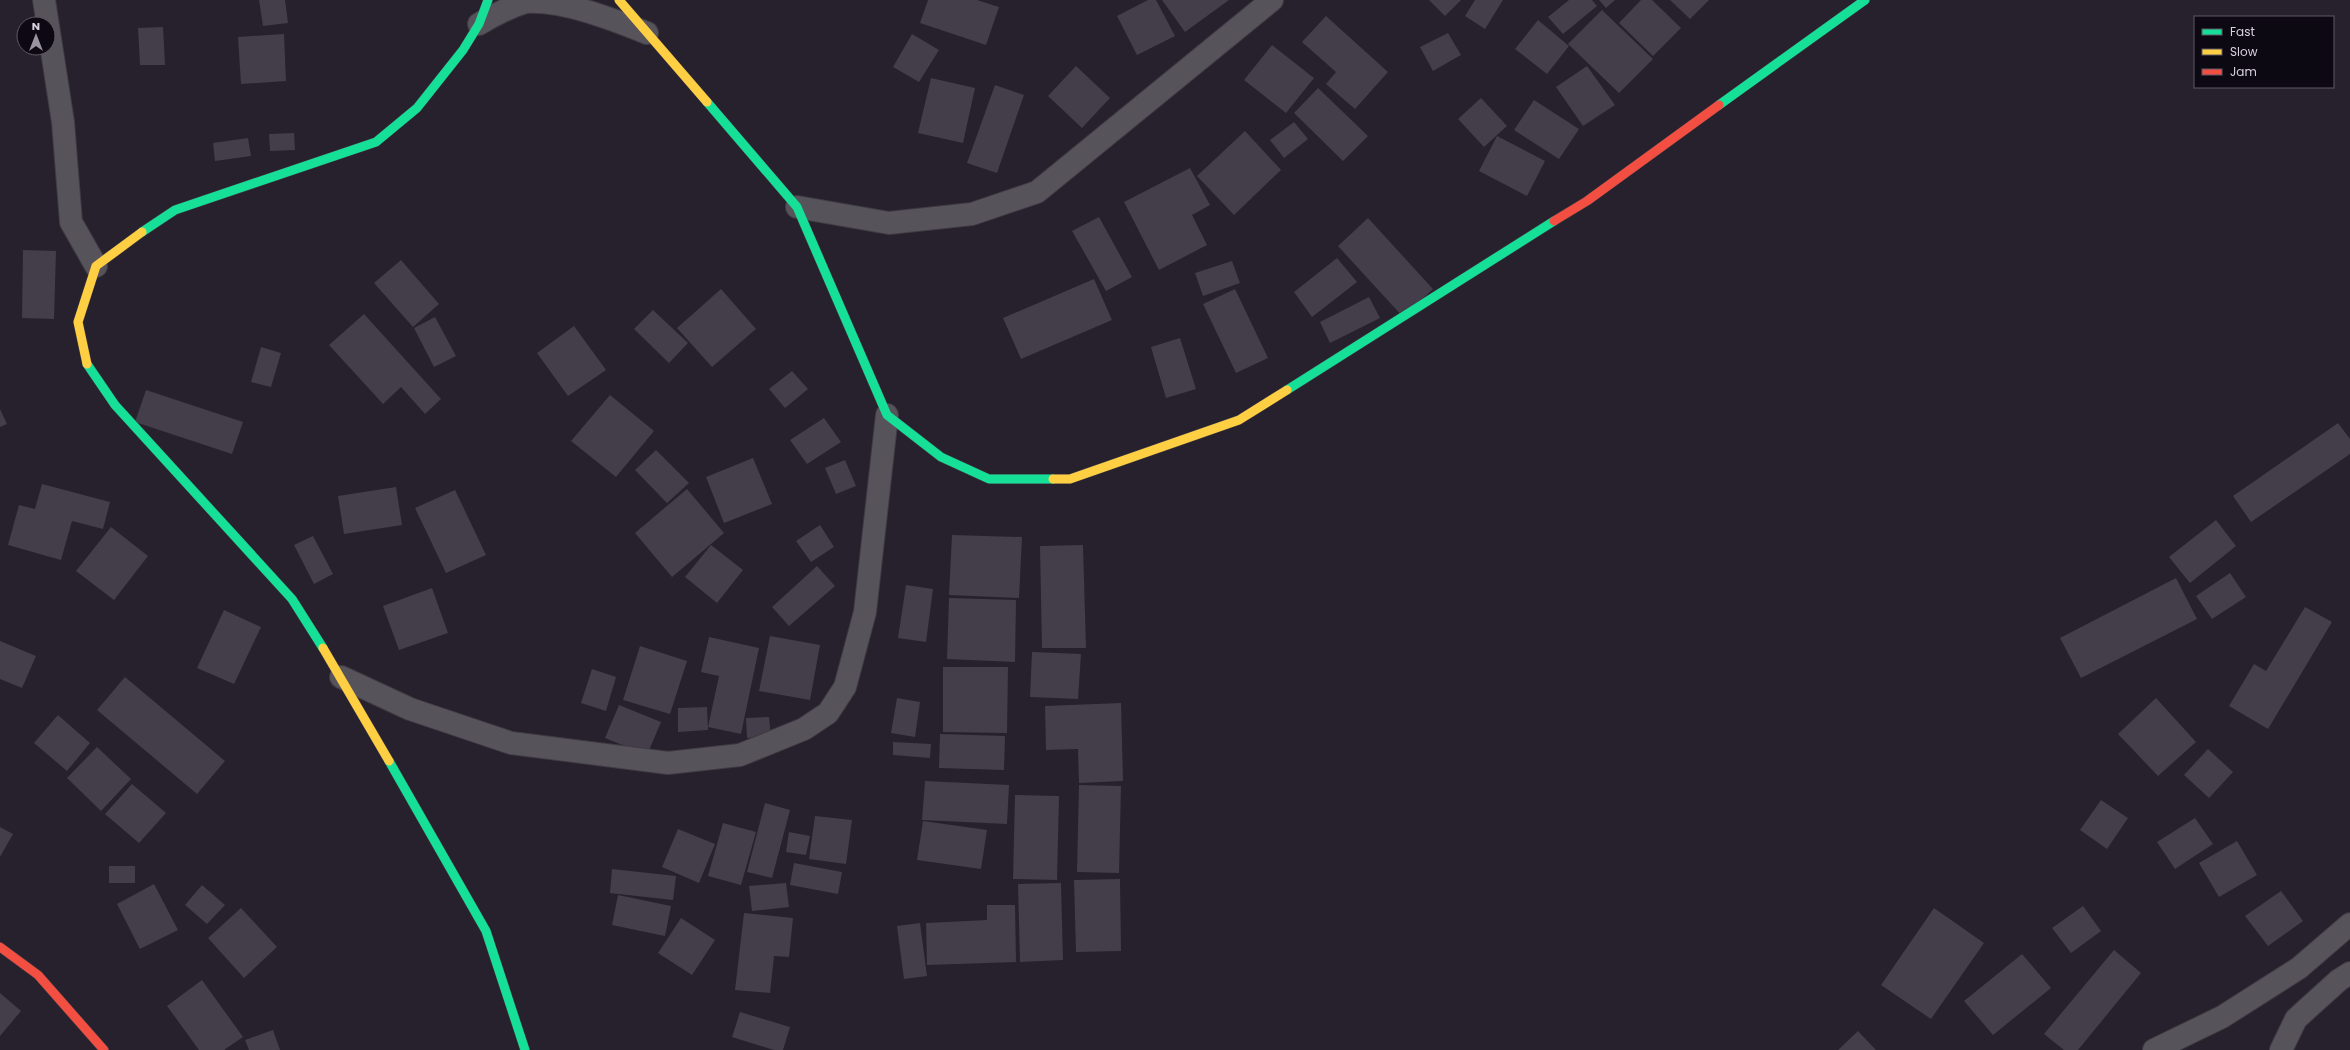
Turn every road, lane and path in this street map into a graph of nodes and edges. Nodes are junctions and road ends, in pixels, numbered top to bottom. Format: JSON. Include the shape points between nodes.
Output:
{"nodes":[{"id":1,"x":44,"y":0,"type":"edge"},
{"id":2,"x":488,"y":0,"type":"edge"},
{"id":3,"x":619,"y":0,"type":"edge"},
{"id":4,"x":1272,"y":0,"type":"edge"},
{"id":5,"x":1865,"y":0,"type":"edge"},
{"id":6,"x":479,"y":24,"type":"junction"},
{"id":7,"x":647,"y":33,"type":"junction"},
{"id":8,"x":797,"y":206,"type":"junction"},
{"id":9,"x":96,"y":266,"type":"junction"},
{"id":10,"x":887,"y":415,"type":"junction"},
{"id":11,"x":341,"y":677,"type":"junction"},
{"id":12,"x":2350,"y":924,"type":"edge"},
{"id":13,"x":0,"y":947,"type":"edge"},
{"id":14,"x":2350,"y":973,"type":"edge"},
{"id":15,"x":104,"y":1050,"type":"edge"},
{"id":16,"x":525,"y":1050,"type":"edge"},
{"id":17,"x":2154,"y":1050,"type":"edge"},
{"id":18,"x":2281,"y":1050,"type":"edge"}],
"edges":[{"from":1,"to":9,"type":"street","via":[[63,122],[71,222]]},
{"from":2,"to":6,"type":"main road"},
{"from":3,"to":7,"type":"main road"},
{"from":4,"to":8,"type":"street","via":[[1037,192],[972,214],[889,223]]},
{"from":5,"to":10,"type":"main road","via":[[1587,201],[1239,420],[1070,478],[990,478],[941,457]]},
{"from":6,"to":7,"type":"street","via":[[502,10],[528,1],[563,1]]},
{"from":6,"to":9,"type":"main road","via":[[463,50],[417,108],[376,142],[175,210]]},
{"from":7,"to":8,"type":"main road"},
{"from":8,"to":10,"type":"main road"},
{"from":9,"to":11,"type":"main road","via":[[78,322],[87,365],[115,405],[292,598]]},
{"from":10,"to":11,"type":"street","via":[[865,612],[845,687],[828,713],[804,729],[740,755],[668,763],[511,743],[410,708]]},
{"from":11,"to":16,"type":"main road","via":[[486,931]]},
{"from":12,"to":17,"type":"street","via":[[2299,968],[2222,1017]]},
{"from":13,"to":15,"type":"main road","via":[[38,975]]},
{"from":14,"to":18,"type":"street","via":[[2296,1020]]}]}
